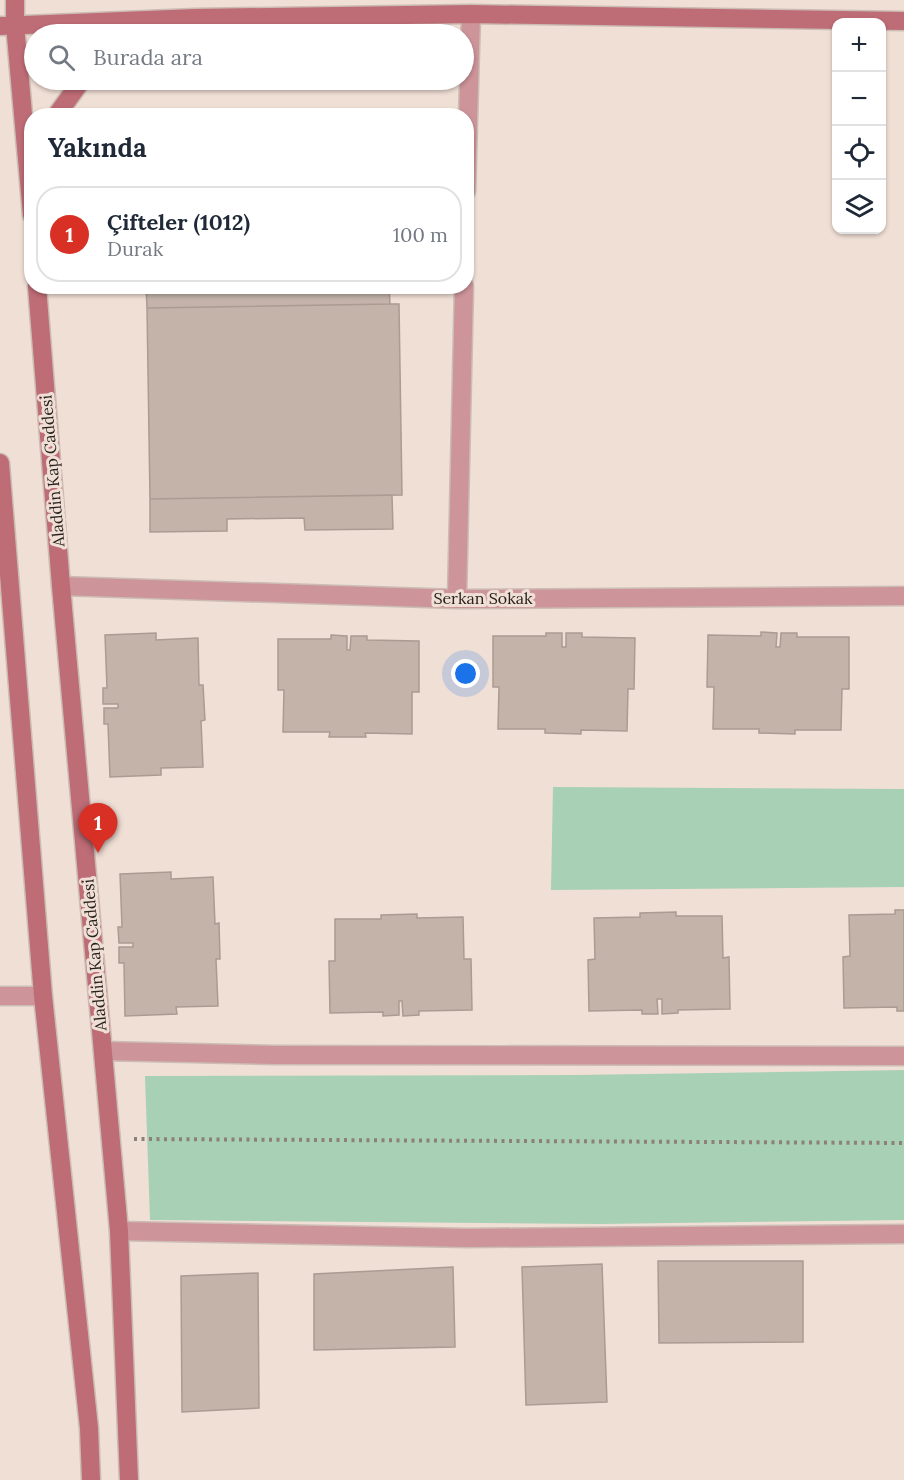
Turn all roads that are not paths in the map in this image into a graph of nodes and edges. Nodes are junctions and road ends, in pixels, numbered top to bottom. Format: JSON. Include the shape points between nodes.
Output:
{"nodes":[{"id":1,"x":15,"y":0,"type":"edge"},
{"id":2,"x":471,"y":14,"type":"junction"},
{"id":3,"x":195,"y":18,"type":"junction"},
{"id":4,"x":904,"y":21,"type":"edge"},
{"id":5,"x":24,"y":24,"type":"edge"},
{"id":6,"x":35,"y":24,"type":"edge"},
{"id":7,"x":179,"y":24,"type":"edge"},
{"id":8,"x":471,"y":24,"type":"edge"},
{"id":9,"x":8,"y":25,"type":"edge"},
{"id":10,"x":75,"y":90,"type":"edge"},
{"id":11,"x":469,"y":90,"type":"edge"},
{"id":12,"x":62,"y":108,"type":"edge"},
{"id":13,"x":468,"y":108,"type":"edge"},
{"id":14,"x":24,"y":136,"type":"edge"},
{"id":15,"x":38,"y":294,"type":"edge"},
{"id":16,"x":464,"y":294,"type":"edge"},
{"id":17,"x":0,"y":463,"type":"edge"},
{"id":18,"x":61,"y":586,"type":"junction"},
{"id":19,"x":904,"y":596,"type":"edge"},
{"id":20,"x":457,"y":599,"type":"junction"},
{"id":21,"x":0,"y":996,"type":"edge"},
{"id":22,"x":43,"y":996,"type":"junction"},
{"id":23,"x":103,"y":1051,"type":"junction"},
{"id":24,"x":904,"y":1056,"type":"edge"},
{"id":25,"x":118,"y":1231,"type":"junction"},
{"id":26,"x":904,"y":1234,"type":"edge"},
{"id":27,"x":92,"y":1480,"type":"edge"},
{"id":28,"x":129,"y":1480,"type":"edge"}],
"edges":[{"from":1,"to":9,"type":"street"},
{"from":2,"to":3,"type":"street"},
{"from":2,"to":4,"type":"street"},
{"from":2,"to":8,"type":"street"},
{"from":3,"to":6,"type":"street"},
{"from":3,"to":7,"type":"street"},
{"from":5,"to":9,"type":"street"},
{"from":9,"to":14,"type":"street"},
{"from":10,"to":12,"type":"street"},
{"from":11,"to":13,"type":"street"},
{"from":15,"to":18,"type":"street","name":"Aladdin Kap Caddesi"},
{"from":16,"to":20,"type":"street"},
{"from":17,"to":22,"type":"street"},
{"from":18,"to":20,"type":"street","name":"Serkan Sokak"},
{"from":18,"to":23,"type":"street","name":"Aladdin Kap Caddesi"},
{"from":19,"to":20,"type":"street","name":"Serkan Sokak"},
{"from":21,"to":22,"type":"street"},
{"from":22,"to":27,"type":"street"},
{"from":23,"to":24,"type":"street"},
{"from":23,"to":25,"type":"street","name":"Aladdin Kap Caddesi"},
{"from":25,"to":26,"type":"street","via":[[468,1238]]},
{"from":25,"to":28,"type":"street","name":"Aladdin Kap Caddesi"}]}
